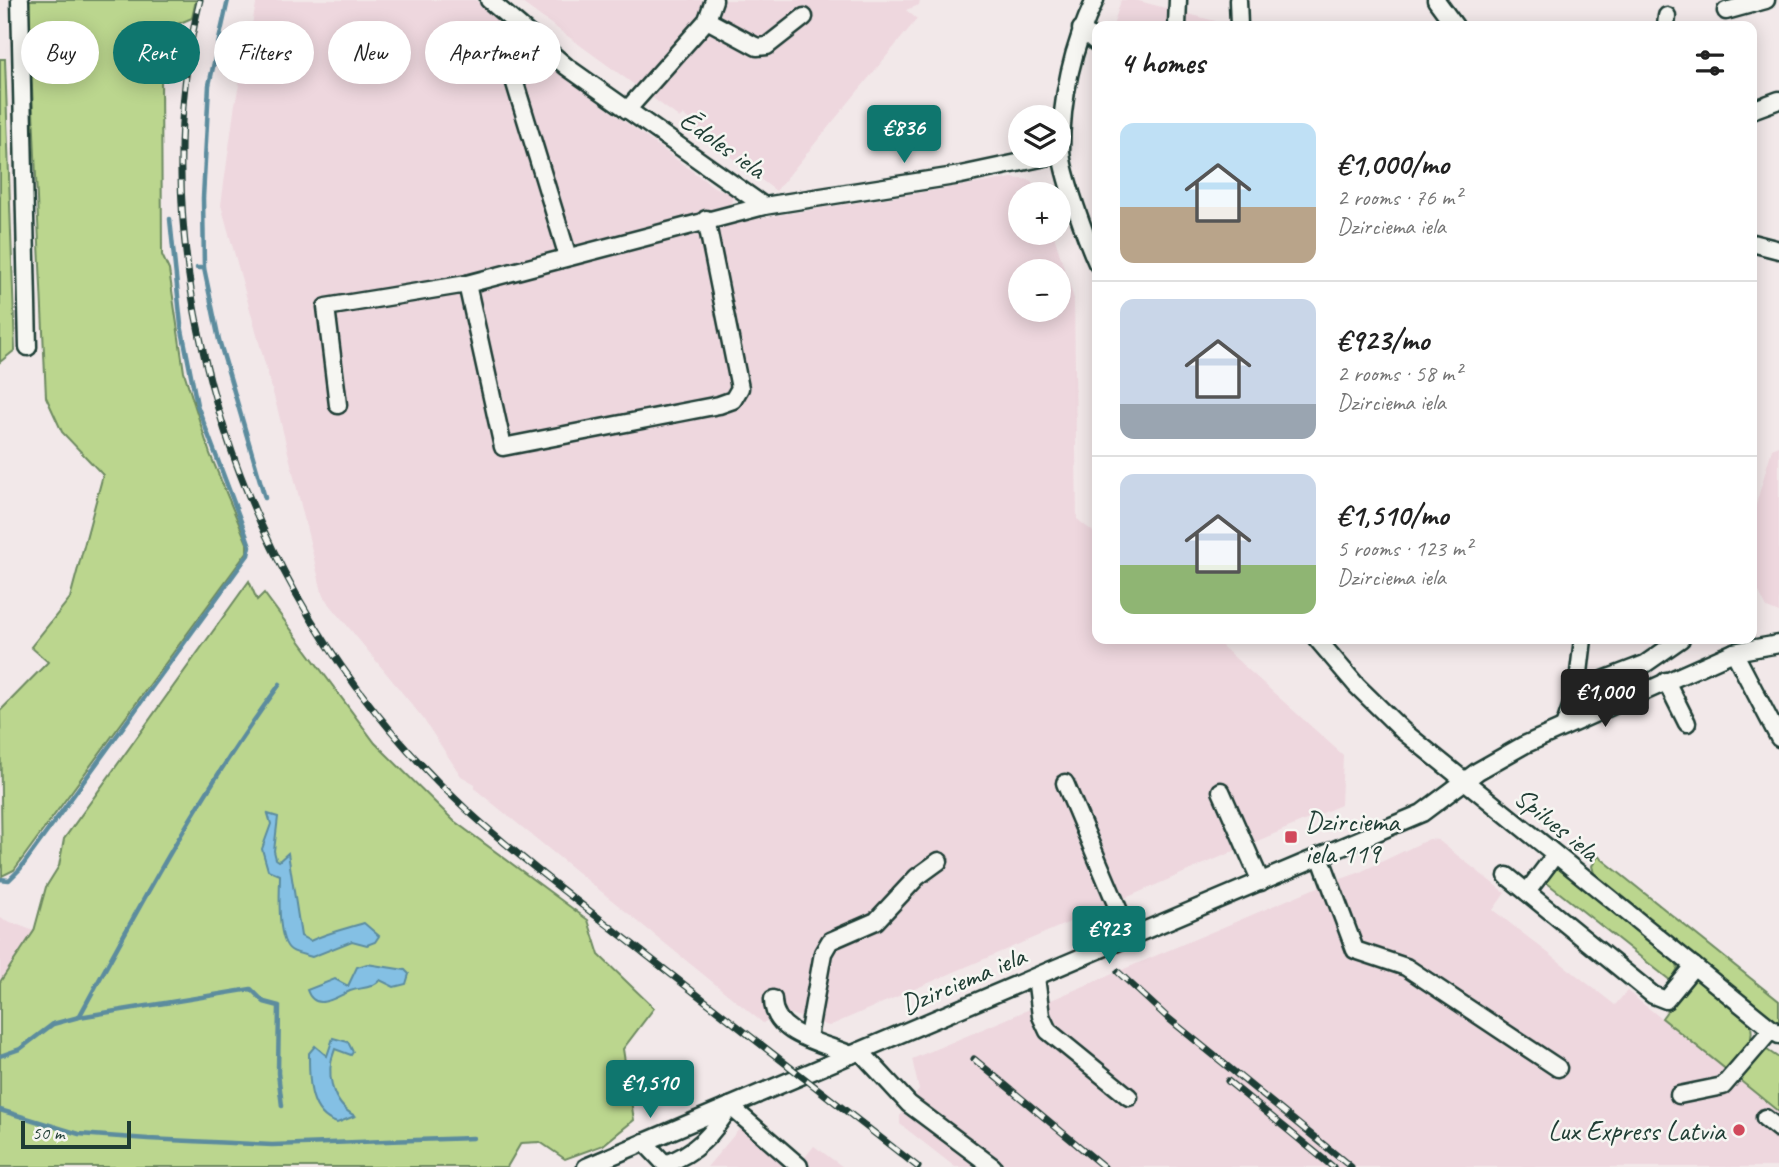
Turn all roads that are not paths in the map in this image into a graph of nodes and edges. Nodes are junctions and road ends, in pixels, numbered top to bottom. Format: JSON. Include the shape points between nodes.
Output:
{"nodes":[{"id":1,"x":20,"y":0,"type":"edge"},
{"id":2,"x":489,"y":0,"type":"edge"},
{"id":3,"x":714,"y":0,"type":"edge"},
{"id":4,"x":1095,"y":0,"type":"edge"},
{"id":5,"x":1178,"y":0,"type":"edge"},
{"id":6,"x":1238,"y":0,"type":"edge"},
{"id":7,"x":1436,"y":0,"type":"edge"},
{"id":8,"x":1766,"y":0,"type":"edge"},
{"id":9,"x":1726,"y":11,"type":"dead end"},
{"id":10,"x":804,"y":17,"type":"dead end"},
{"id":11,"x":707,"y":20,"type":"junction"},
{"id":12,"x":1177,"y":21,"type":"edge"},
{"id":13,"x":1239,"y":21,"type":"edge"},
{"id":14,"x":1451,"y":21,"type":"edge"},
{"id":15,"x":1081,"y":29,"type":"junction"},
{"id":16,"x":1092,"y":39,"type":"edge"},
{"id":17,"x":516,"y":84,"type":"edge"},
{"id":18,"x":1779,"y":100,"type":"edge"},
{"id":19,"x":1063,"y":105,"type":"edge"},
{"id":20,"x":1757,"y":108,"type":"edge"},
{"id":21,"x":627,"y":110,"type":"junction"},
{"id":22,"x":1008,"y":165,"type":"edge"},
{"id":23,"x":1061,"y":168,"type":"edge"},
{"id":24,"x":764,"y":205,"type":"junction"},
{"id":25,"x":706,"y":219,"type":"junction"},
{"id":26,"x":1757,"y":244,"type":"edge"},
{"id":27,"x":1779,"y":250,"type":"edge"},
{"id":28,"x":1092,"y":252,"type":"edge"},
{"id":29,"x":568,"y":257,"type":"junction"},
{"id":30,"x":467,"y":284,"type":"junction"},
{"id":31,"x":28,"y":347,"type":"dead end"},
{"id":32,"x":338,"y":405,"type":"dead end"},
{"id":33,"x":1321,"y":644,"type":"edge"},
{"id":34,"x":1582,"y":644,"type":"edge"},
{"id":35,"x":1674,"y":644,"type":"edge"},
{"id":36,"x":1779,"y":644,"type":"edge"},
{"id":37,"x":1734,"y":652,"type":"junction"},
{"id":38,"x":1666,"y":681,"type":"junction"},
{"id":39,"x":1577,"y":690,"type":"junction"},
{"id":40,"x":1687,"y":723,"type":"dead end"},
{"id":41,"x":1564,"y":727,"type":"junction"},
{"id":42,"x":1779,"y":738,"type":"edge"},
{"id":43,"x":1462,"y":781,"type":"junction"},
{"id":44,"x":1065,"y":783,"type":"dead end"},
{"id":45,"x":1221,"y":791,"type":"dead end"},
{"id":46,"x":1555,"y":855,"type":"junction"},
{"id":47,"x":1320,"y":856,"type":"junction"},
{"id":48,"x":939,"y":861,"type":"dead end"},
{"id":49,"x":1507,"y":876,"type":"dead end"},
{"id":50,"x":1261,"y":882,"type":"junction"},
{"id":51,"x":1527,"y":892,"type":"junction"},
{"id":52,"x":1130,"y":937,"type":"junction"},
{"id":53,"x":1693,"y":966,"type":"junction"},
{"id":54,"x":1036,"y":977,"type":"junction"},
{"id":55,"x":773,"y":999,"type":"dead end"},
{"id":56,"x":1776,"y":1032,"type":"edge"},
{"id":57,"x":808,"y":1037,"type":"junction"},
{"id":58,"x":856,"y":1053,"type":"junction"},
{"id":59,"x":1558,"y":1068,"type":"dead end"},
{"id":60,"x":1679,"y":1095,"type":"dead end"},
{"id":61,"x":1129,"y":1097,"type":"dead end"},
{"id":62,"x":730,"y":1106,"type":"junction"},
{"id":63,"x":1765,"y":1118,"type":"dead end"},
{"id":64,"x":1779,"y":1129,"type":"edge"},
{"id":65,"x":644,"y":1142,"type":"junction"},
{"id":66,"x":799,"y":1166,"type":"edge"},
{"id":67,"x":586,"y":1167,"type":"edge"},
{"id":68,"x":993,"y":1167,"type":"edge"}],
"edges":[{"from":1,"to":31,"type":"street"},
{"from":2,"to":21,"type":"street","name":"Ēdoles iela","via":[[547,51]]},
{"from":3,"to":11,"type":"street"},
{"from":4,"to":15,"type":"street"},
{"from":5,"to":12,"type":"street"},
{"from":6,"to":13,"type":"street"},
{"from":7,"to":14,"type":"street"},
{"from":8,"to":9,"type":"street"},
{"from":10,"to":11,"type":"street","via":[[768,47],[757,47]]},
{"from":11,"to":21,"type":"street"},
{"from":15,"to":16,"type":"street"},
{"from":15,"to":19,"type":"street"},
{"from":17,"to":29,"type":"street"},
{"from":18,"to":20,"type":"street"},
{"from":21,"to":24,"type":"street","name":"Ēdoles iela"},
{"from":22,"to":24,"type":"street","name":"Ēdoles iela"},
{"from":23,"to":28,"type":"street"},
{"from":24,"to":25,"type":"street"},
{"from":25,"to":29,"type":"street"},
{"from":25,"to":30,"type":"street","via":[[740,388],[733,400],[719,405],[503,447]]},
{"from":26,"to":27,"type":"street"},
{"from":29,"to":30,"type":"street"},
{"from":30,"to":32,"type":"street","via":[[326,307]]},
{"from":33,"to":43,"type":"street","name":"Spilves iela","via":[[1384,714]]},
{"from":34,"to":39,"type":"street"},
{"from":35,"to":39,"type":"street","via":[[1645,664]]},
{"from":36,"to":37,"type":"street","name":"Dzirciema iela"},
{"from":37,"to":38,"type":"street","name":"Dzirciema iela"},
{"from":37,"to":42,"type":"street"},
{"from":38,"to":40,"type":"street"},
{"from":38,"to":41,"type":"street","name":"Dzirciema iela"},
{"from":39,"to":41,"type":"street"},
{"from":41,"to":43,"type":"street","name":"Dzirciema iela"},
{"from":43,"to":46,"type":"street","name":"Spilves iela"},
{"from":43,"to":47,"type":"street","name":"Dzirciema iela","via":[[1422,813]]},
{"from":44,"to":52,"type":"street"},
{"from":45,"to":50,"type":"street"},
{"from":46,"to":51,"type":"street"},
{"from":46,"to":53,"type":"street","name":"Spilves iela"},
{"from":47,"to":50,"type":"street","name":"Dzirciema iela"},
{"from":47,"to":59,"type":"street","via":[[1355,950],[1406,967]]},
{"from":48,"to":57,"type":"street","via":[[917,877],[876,921],[830,941],[823,953]]},
{"from":49,"to":51,"type":"street"},
{"from":50,"to":52,"type":"street","name":"Dzirciema iela"},
{"from":51,"to":53,"type":"street","via":[[1653,995],[1666,1000]]},
{"from":52,"to":54,"type":"street","name":"Dzirciema iela"},
{"from":53,"to":56,"type":"street","name":"Spilves iela"},
{"from":54,"to":58,"type":"street","name":"Dzirciema iela"},
{"from":54,"to":61,"type":"street","via":[[1041,1016],[1048,1031]]},
{"from":55,"to":57,"type":"street","via":[[773,1012],[783,1027]]},
{"from":56,"to":60,"type":"street","via":[[1723,1086]]},
{"from":57,"to":58,"type":"street"},
{"from":58,"to":62,"type":"street","name":"Dzirciema iela"},
{"from":58,"to":68,"type":"street","via":[[909,1104]]},
{"from":62,"to":65,"type":"street","name":"Dzirciema iela"},
{"from":62,"to":65,"type":"street","via":[[715,1131],[687,1156],[665,1164]]},
{"from":62,"to":66,"type":"street"},
{"from":63,"to":64,"type":"street"},
{"from":65,"to":67,"type":"street","name":"Dzirciema iela"}]}
